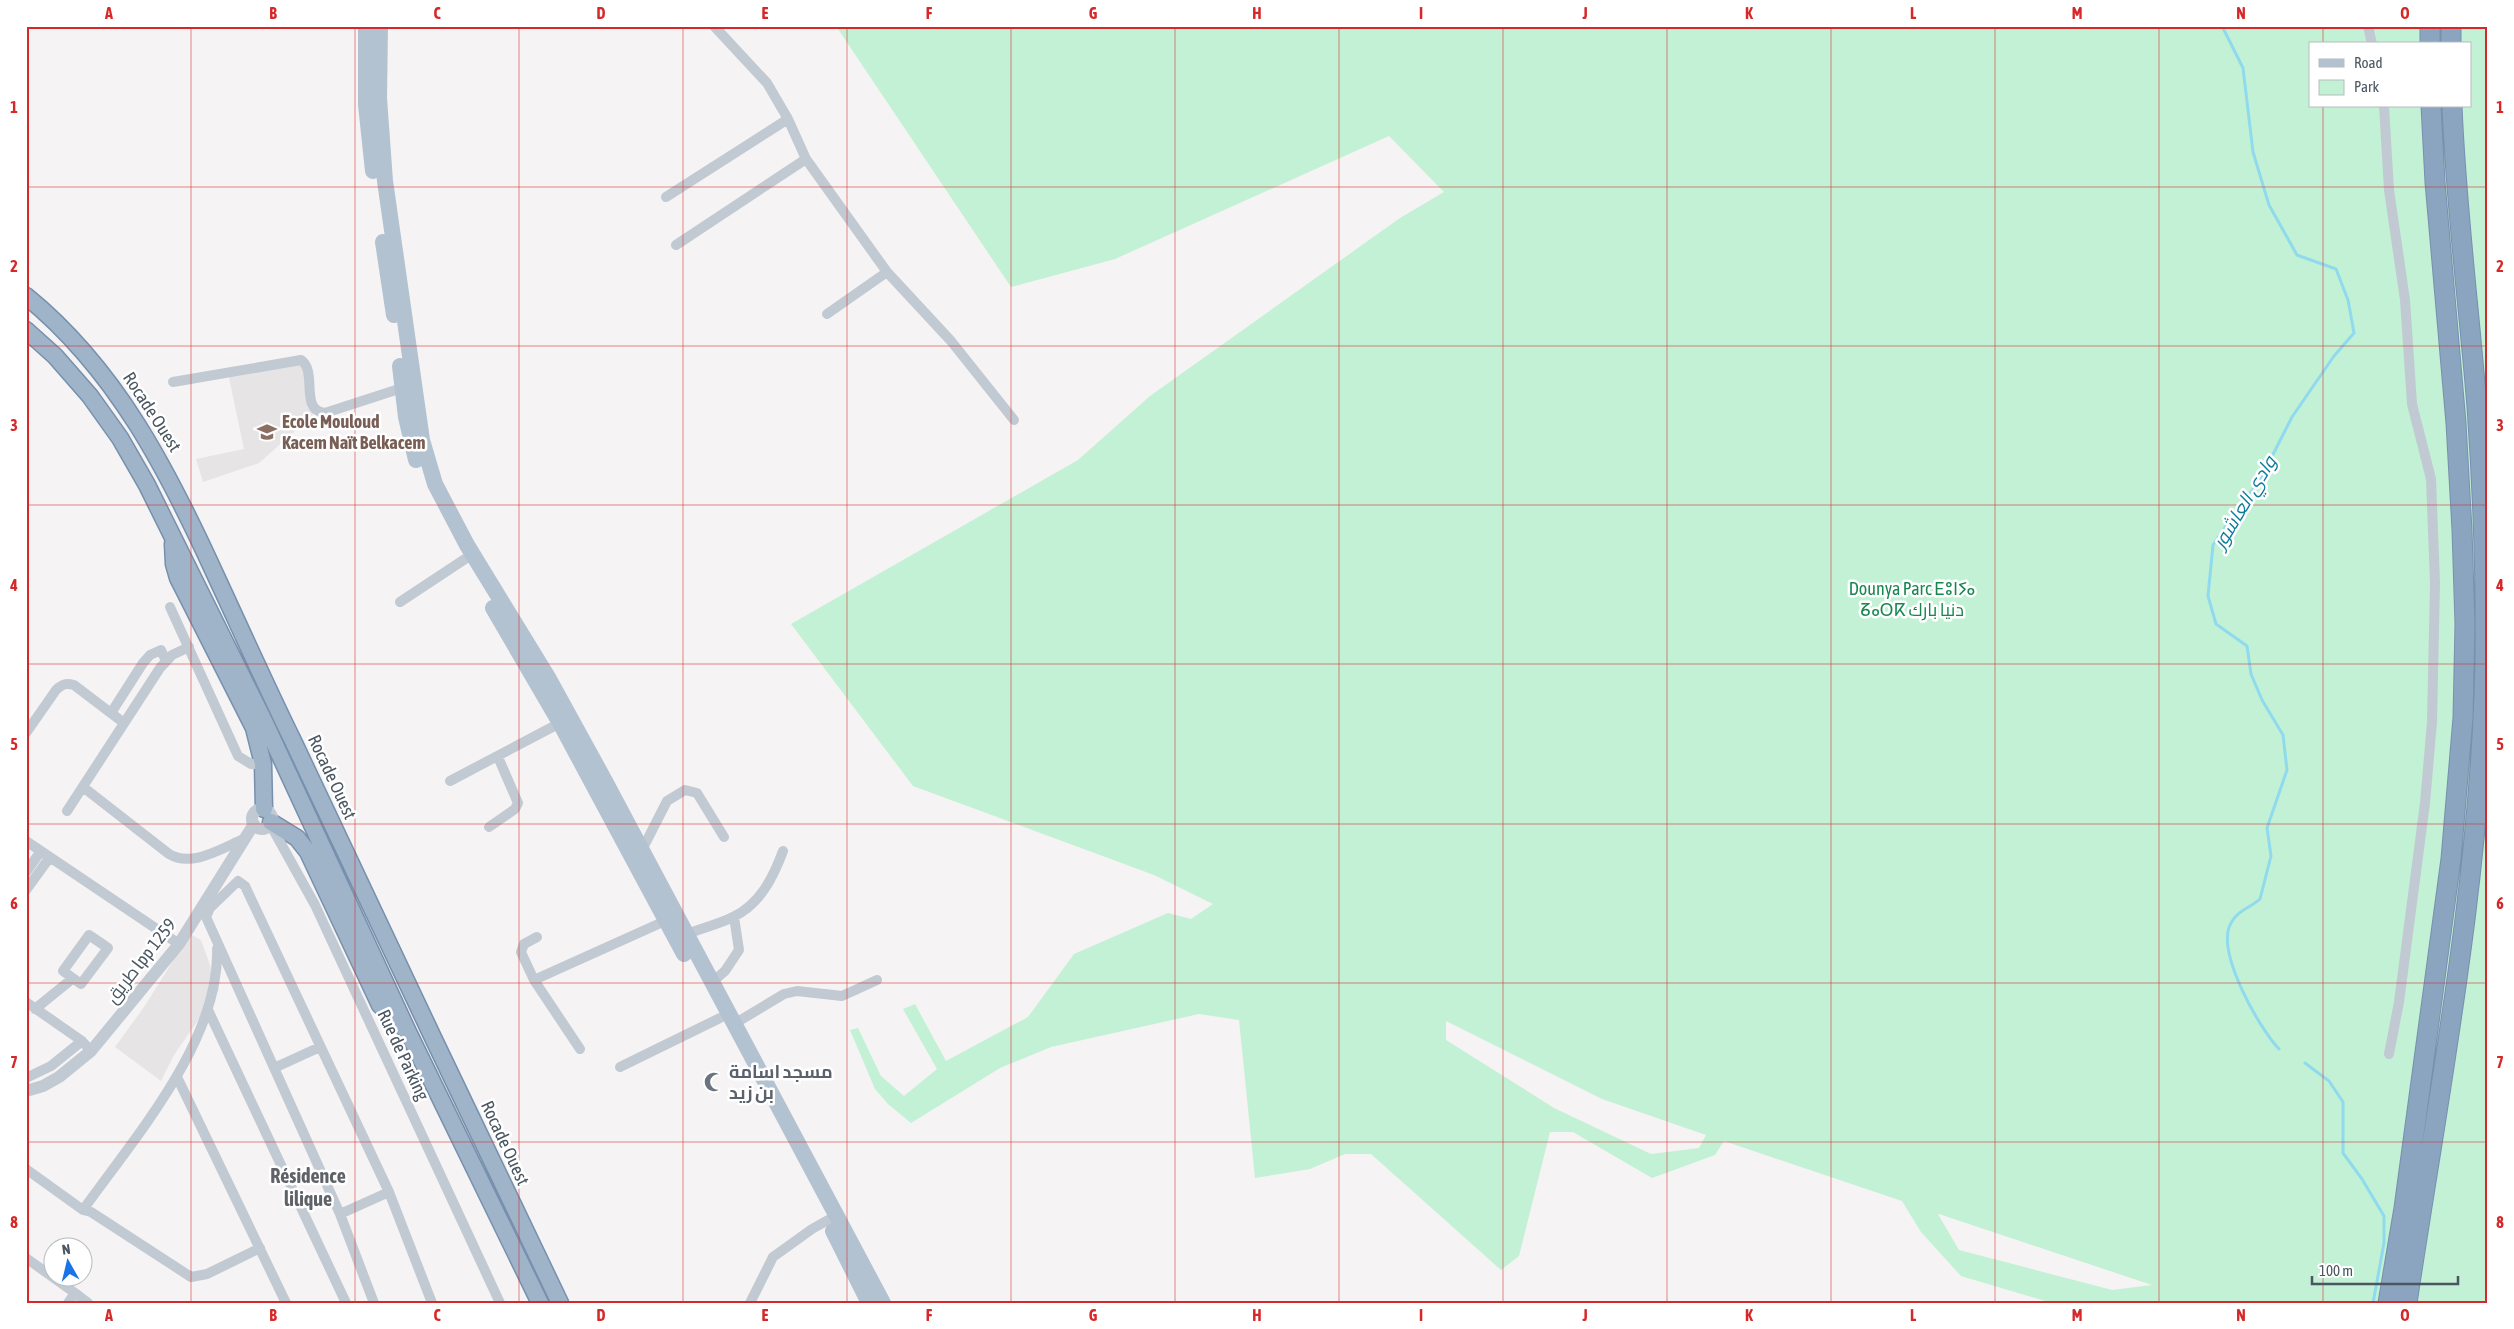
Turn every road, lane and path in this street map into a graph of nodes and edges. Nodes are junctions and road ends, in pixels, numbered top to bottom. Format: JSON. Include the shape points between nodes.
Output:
{"nodes":[{"id":1,"x":366,"y":26,"type":"edge"},
{"id":2,"x":380,"y":26,"type":"edge"},
{"id":3,"x":714,"y":26,"type":"edge"},
{"id":4,"x":2368,"y":26,"type":"edge"},
{"id":5,"x":2430,"y":26,"type":"edge"},
{"id":6,"x":2451,"y":26,"type":"edge"},
{"id":7,"x":2372,"y":42,"type":"edge"},
{"id":8,"x":2430,"y":42,"type":"edge"},
{"id":9,"x":2451,"y":42,"type":"edge"},
{"id":10,"x":2384,"y":108,"type":"edge"},
{"id":11,"x":2432,"y":108,"type":"edge"},
{"id":12,"x":2452,"y":108,"type":"edge"},
{"id":13,"x":788,"y":119,"type":"junction"},
{"id":14,"x":806,"y":159,"type":"junction"},
{"id":15,"x":666,"y":197,"type":"dead end"},
{"id":16,"x":676,"y":245,"type":"dead end"},
{"id":17,"x":887,"y":272,"type":"junction"},
{"id":18,"x":26,"y":296,"type":"edge"},
{"id":19,"x":827,"y":314,"type":"dead end"},
{"id":20,"x":26,"y":330,"type":"edge"},
{"id":21,"x":173,"y":382,"type":"dead end"},
{"id":22,"x":402,"y":388,"type":"junction"},
{"id":23,"x":1014,"y":420,"type":"dead end"},
{"id":24,"x":173,"y":536,"type":"junction"},
{"id":25,"x":465,"y":559,"type":"junction"},
{"id":26,"x":400,"y":602,"type":"dead end"},
{"id":27,"x":170,"y":607,"type":"dead end"},
{"id":28,"x":189,"y":647,"type":"junction"},
{"id":29,"x":166,"y":661,"type":"junction"},
{"id":30,"x":111,"y":713,"type":"junction"},
{"id":31,"x":124,"y":723,"type":"junction"},
{"id":32,"x":560,"y":723,"type":"junction"},
{"id":33,"x":26,"y":732,"type":"edge"},
{"id":34,"x":498,"y":756,"type":"junction"},
{"id":35,"x":263,"y":764,"type":"junction"},
{"id":36,"x":450,"y":781,"type":"dead end"},
{"id":37,"x":82,"y":787,"type":"junction"},
{"id":38,"x":67,"y":811,"type":"dead end"},
{"id":39,"x":268,"y":819,"type":"junction"},
{"id":40,"x":489,"y":827,"type":"dead end"},
{"id":41,"x":724,"y":836,"type":"dead end"},
{"id":42,"x":244,"y":839,"type":"junction"},
{"id":43,"x":26,"y":841,"type":"edge"},
{"id":44,"x":642,"y":850,"type":"junction"},
{"id":45,"x":782,"y":851,"type":"dead end"},
{"id":46,"x":45,"y":854,"type":"junction"},
{"id":47,"x":26,"y":872,"type":"edge"},
{"id":48,"x":26,"y":890,"type":"edge"},
{"id":49,"x":734,"y":917,"type":"junction"},
{"id":50,"x":664,"y":921,"type":"junction"},
{"id":51,"x":685,"y":935,"type":"junction"},
{"id":52,"x":537,"y":937,"type":"dead end"},
{"id":53,"x":217,"y":942,"type":"junction"},
{"id":54,"x":179,"y":944,"type":"junction"},
{"id":55,"x":72,"y":979,"type":"junction"},
{"id":56,"x":534,"y":980,"type":"junction"},
{"id":57,"x":876,"y":980,"type":"dead end"},
{"id":58,"x":711,"y":984,"type":"junction"},
{"id":59,"x":30,"y":1006,"type":"edge"},
{"id":60,"x":208,"y":1010,"type":"junction"},
{"id":61,"x":727,"y":1021,"type":"junction"},
{"id":62,"x":408,"y":1032,"type":"junction"},
{"id":63,"x":82,"y":1041,"type":"junction"},
{"id":64,"x":320,"y":1047,"type":"junction"},
{"id":65,"x":580,"y":1049,"type":"dead end"},
{"id":66,"x":742,"y":1049,"type":"junction"},
{"id":67,"x":91,"y":1051,"type":"junction"},
{"id":68,"x":2389,"y":1054,"type":"dead end"},
{"id":69,"x":620,"y":1067,"type":"dead end"},
{"id":70,"x":274,"y":1068,"type":"junction"},
{"id":71,"x":177,"y":1077,"type":"junction"},
{"id":72,"x":26,"y":1078,"type":"edge"},
{"id":73,"x":26,"y":1091,"type":"edge"},
{"id":74,"x":26,"y":1169,"type":"edge"},
{"id":75,"x":389,"y":1192,"type":"junction"},
{"id":76,"x":83,"y":1210,"type":"junction"},
{"id":77,"x":340,"y":1214,"type":"junction"},
{"id":78,"x":828,"y":1220,"type":"junction"},
{"id":79,"x":260,"y":1248,"type":"junction"},
{"id":80,"x":26,"y":1258,"type":"edge"},
{"id":81,"x":75,"y":1293,"type":"junction"},
{"id":82,"x":751,"y":1301,"type":"edge"},
{"id":83,"x":68,"y":1303,"type":"edge"},
{"id":84,"x":88,"y":1303,"type":"edge"},
{"id":85,"x":286,"y":1303,"type":"edge"},
{"id":86,"x":346,"y":1303,"type":"edge"},
{"id":87,"x":374,"y":1303,"type":"edge"},
{"id":88,"x":432,"y":1303,"type":"edge"},
{"id":89,"x":500,"y":1303,"type":"edge"},
{"id":90,"x":540,"y":1303,"type":"edge"},
{"id":91,"x":560,"y":1303,"type":"edge"},
{"id":92,"x":869,"y":1303,"type":"edge"},
{"id":93,"x":883,"y":1303,"type":"edge"},
{"id":94,"x":2388,"y":1303,"type":"edge"},
{"id":95,"x":2407,"y":1303,"type":"edge"}],
"edges":[{"from":1,"to":22,"type":"main road","via":[[368,135]]},
{"from":2,"to":44,"type":"main road","via":[[379,107],[385,181],[412,380],[430,470],[462,537],[549,680]]},
{"from":3,"to":13,"type":"street","via":[[766,83]]},
{"from":4,"to":7,"type":"street"},
{"from":5,"to":8,"type":"highway"},
{"from":6,"to":9,"type":"highway"},
{"from":10,"to":68,"type":"street","via":[[2389,190],[2405,300],[2412,404],[2431,478],[2435,584],[2432,722],[2426,803]]},
{"from":11,"to":94,"type":"highway","via":[[2434,182],[2462,530],[2463,709],[2451,859]]},
{"from":12,"to":95,"type":"highway","via":[[2459,232],[2480,463],[2485,616],[2483,712],[2468,892]]},
{"from":13,"to":14,"type":"street"},
{"from":13,"to":15,"type":"street"},
{"from":14,"to":16,"type":"street"},
{"from":14,"to":17,"type":"street"},
{"from":17,"to":19,"type":"street"},
{"from":17,"to":23,"type":"street","via":[[951,341]]},
{"from":18,"to":91,"type":"highway","name":"Rocade Ouest","via":[[112,384],[181,499]]},
{"from":20,"to":24,"type":"highway","via":[[73,375],[106,417]]},
{"from":21,"to":22,"type":"street","via":[[301,360],[307,367],[313,407],[325,414]]},
{"from":22,"to":25,"type":"main road","via":[[410,438],[422,475],[435,507]]},
{"from":24,"to":35,"type":"highway","via":[[176,574],[254,728]]},
{"from":24,"to":62,"type":"highway","via":[[269,732]]},
{"from":25,"to":26,"type":"street"},
{"from":25,"to":32,"type":"main road"},
{"from":27,"to":28,"type":"street"},
{"from":28,"to":29,"type":"street"},
{"from":28,"to":35,"type":"street","via":[[238,756],[251,764]]},
{"from":29,"to":30,"type":"street","via":[[161,650],[150,655]]},
{"from":29,"to":31,"type":"street"},
{"from":30,"to":31,"type":"street"},
{"from":30,"to":33,"type":"street","via":[[74,685],[61,685]]},
{"from":31,"to":37,"type":"street"},
{"from":32,"to":34,"type":"street"},
{"from":32,"to":50,"type":"main road"},
{"from":34,"to":36,"type":"street"},
{"from":34,"to":40,"type":"street","via":[[518,803],[515,809]]},
{"from":35,"to":39,"type":"highway"},
{"from":37,"to":38,"type":"street"},
{"from":37,"to":42,"type":"street","via":[[180,859],[192,860]]},
{"from":39,"to":42,"type":"street","name":"طريق lpp 1259","via":[[258,810]]},
{"from":39,"to":62,"type":"highway","via":[[292,834],[308,852],[380,1005]]},
{"from":39,"to":89,"type":"street","name":"Rue de Parking","via":[[315,905]]},
{"from":41,"to":44,"type":"street","via":[[697,793],[684,790],[667,801]]},
{"from":42,"to":54,"type":"street","name":"طريق lpp 1259"},
{"from":43,"to":46,"type":"street"},
{"from":44,"to":51,"type":"main road"},
{"from":45,"to":49,"type":"street","via":[[767,887]]},
{"from":46,"to":47,"type":"street"},
{"from":46,"to":48,"type":"street"},
{"from":46,"to":54,"type":"street"},
{"from":49,"to":51,"type":"street"},
{"from":49,"to":58,"type":"street","via":[[739,950],[725,971]]},
{"from":50,"to":56,"type":"street"},
{"from":50,"to":61,"type":"main road"},
{"from":51,"to":58,"type":"main road"},
{"from":52,"to":56,"type":"street","via":[[524,944],[521,950]]},
{"from":53,"to":60,"type":"street","via":[[218,971]]},
{"from":53,"to":64,"type":"street","via":[[206,917],[210,908],[238,881],[245,886]]},
{"from":53,"to":70,"type":"street"},
{"from":54,"to":67,"type":"street","name":"طريق lpp 1259"},
{"from":55,"to":55,"type":"street","via":[[81,984],[108,948],[89,936],[63,972]]},
{"from":55,"to":59,"type":"street"},
{"from":56,"to":65,"type":"street"},
{"from":57,"to":61,"type":"street","via":[[842,996],[798,991],[784,994]]},
{"from":58,"to":61,"type":"main road"},
{"from":59,"to":63,"type":"street"},
{"from":60,"to":71,"type":"street"},
{"from":60,"to":86,"type":"street"},
{"from":61,"to":66,"type":"main road"},
{"from":61,"to":69,"type":"street"},
{"from":62,"to":90,"type":"highway"},
{"from":63,"to":67,"type":"street"},
{"from":63,"to":72,"type":"street","via":[[51,1066]]},
{"from":64,"to":70,"type":"street"},
{"from":64,"to":75,"type":"street"},
{"from":66,"to":78,"type":"main road"},
{"from":66,"to":93,"type":"main road"},
{"from":67,"to":73,"type":"street","name":"طريق lpp 1259","via":[[43,1086]]},
{"from":70,"to":77,"type":"street"},
{"from":71,"to":76,"type":"street"},
{"from":71,"to":79,"type":"street"},
{"from":74,"to":76,"type":"street"},
{"from":75,"to":77,"type":"street"},
{"from":75,"to":88,"type":"street"},
{"from":76,"to":79,"type":"street","via":[[91,1212],[191,1277],[207,1274]]},
{"from":77,"to":87,"type":"street"},
{"from":78,"to":82,"type":"street","via":[[773,1257]]},
{"from":78,"to":92,"type":"main road"},
{"from":79,"to":85,"type":"street"},
{"from":80,"to":81,"type":"street"},
{"from":81,"to":83,"type":"street"},
{"from":81,"to":84,"type":"street"}]}
